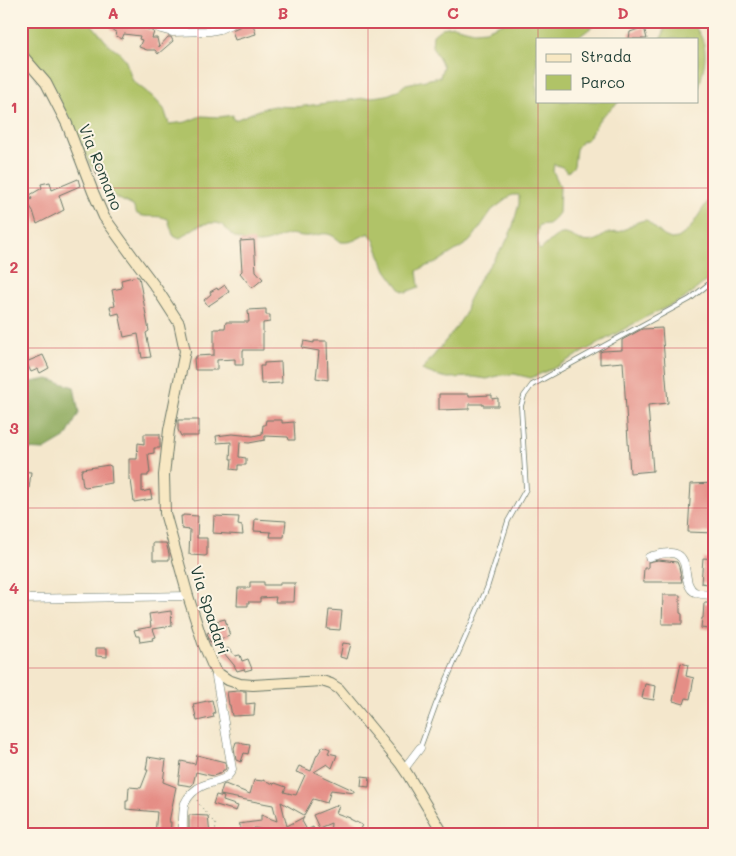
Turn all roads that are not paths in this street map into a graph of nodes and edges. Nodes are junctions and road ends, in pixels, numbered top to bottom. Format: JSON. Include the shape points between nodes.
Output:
{"nodes":[{"id":1,"x":143,"y":21,"type":"edge"},
{"id":2,"x":238,"y":21,"type":"edge"},
{"id":3,"x":21,"y":54,"type":"edge"},
{"id":4,"x":715,"y":279,"type":"edge"},
{"id":5,"x":157,"y":290,"type":"joint"},
{"id":6,"x":649,"y":557,"type":"dead end"},
{"id":7,"x":715,"y":595,"type":"edge"},
{"id":8,"x":188,"y":596,"type":"junction"},
{"id":9,"x":21,"y":599,"type":"edge"},
{"id":10,"x":215,"y":671,"type":"junction"},
{"id":11,"x":420,"y":748,"type":"joint"},
{"id":12,"x":404,"y":769,"type":"junction"},
{"id":13,"x":183,"y":835,"type":"edge"},
{"id":14,"x":444,"y":835,"type":"edge"}],
"edges":[{"from":1,"to":2,"type":"street","via":[[172,32],[210,31]]},
{"from":3,"to":5,"type":"street","name":"Via Romano","via":[[46,83],[68,124],[104,216]]},
{"from":4,"to":11,"type":"lane","via":[[690,299],[532,386],[524,396],[521,406],[526,489],[508,521],[487,588]]},
{"from":5,"to":8,"type":"street","name":"Via Spadari","via":[[179,323],[185,351],[169,430],[164,498],[165,513]]},
{"from":6,"to":7,"type":"street","via":[[677,554],[685,564],[691,590]]},
{"from":8,"to":9,"type":"street"},
{"from":8,"to":10,"type":"street","name":"Via Spadari"},
{"from":10,"to":12,"type":"street","name":"Via Spadari","via":[[240,684],[322,681],[331,684],[340,689]]},
{"from":10,"to":13,"type":"street","via":[[232,769],[225,778],[193,792],[185,804]]},
{"from":11,"to":12,"type":"street"},
{"from":12,"to":14,"type":"street","name":"Via Spadari"}]}
